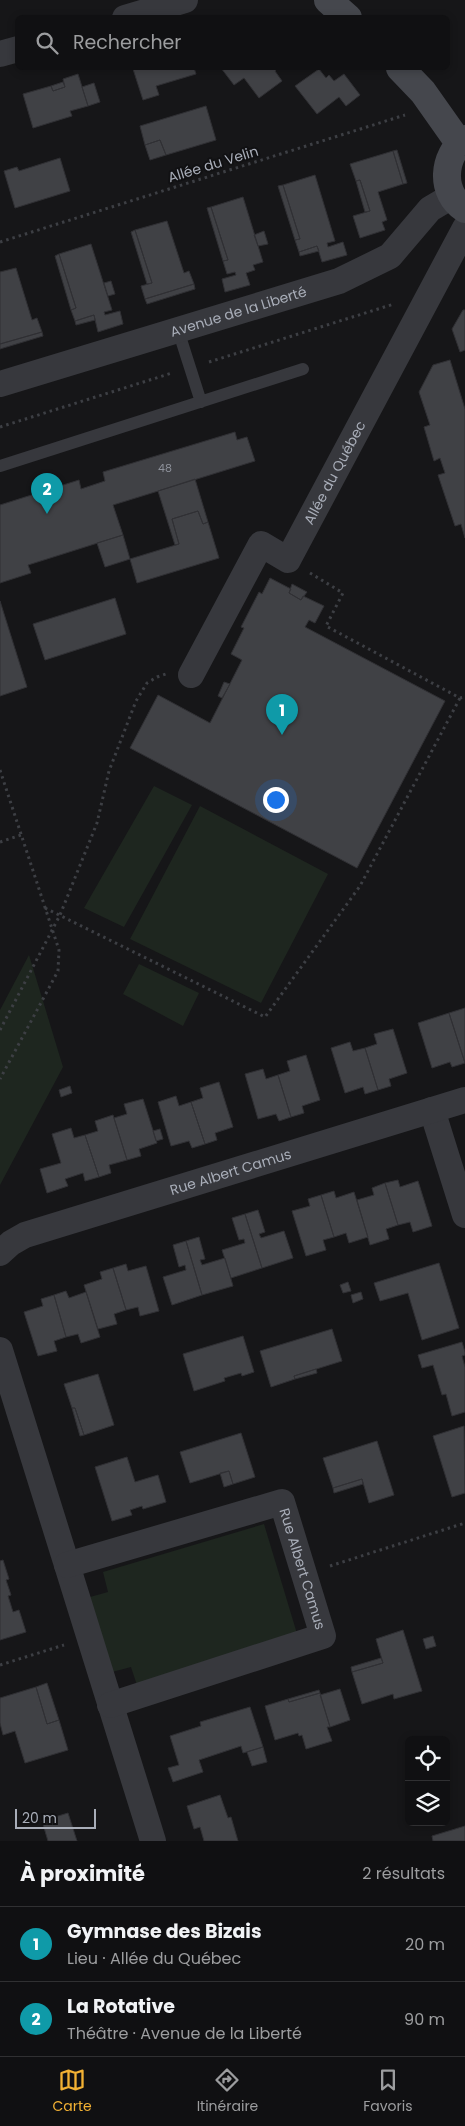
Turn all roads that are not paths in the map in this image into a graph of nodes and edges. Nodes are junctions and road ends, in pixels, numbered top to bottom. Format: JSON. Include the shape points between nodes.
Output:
{"nodes":[{"id":1,"x":185,"y":0,"type":"edge"},
{"id":2,"x":328,"y":0,"type":"edge"},
{"id":3,"x":135,"y":15,"type":"edge"},
{"id":4,"x":345,"y":15,"type":"edge"},
{"id":5,"x":15,"y":50,"type":"edge"},
{"id":6,"x":0,"y":54,"type":"edge"},
{"id":7,"x":402,"y":70,"type":"edge"},
{"id":8,"x":462,"y":141,"type":"edge"},
{"id":9,"x":458,"y":202,"type":"edge"},
{"id":10,"x":465,"y":228,"type":"edge"},
{"id":11,"x":178,"y":330,"type":"junction"},
{"id":12,"x":303,"y":370,"type":"dead end"},
{"id":13,"x":0,"y":384,"type":"edge"},
{"id":14,"x":201,"y":402,"type":"junction"},
{"id":15,"x":0,"y":466,"type":"edge"},
{"id":16,"x":191,"y":675,"type":"road end"},
{"id":17,"x":465,"y":1100,"type":"edge"},
{"id":18,"x":432,"y":1110,"type":"junction"},
{"id":19,"x":465,"y":1215,"type":"edge"},
{"id":20,"x":0,"y":1253,"type":"edge"},
{"id":21,"x":0,"y":1350,"type":"edge"},
{"id":22,"x":67,"y":1565,"type":"junction"},
{"id":23,"x":110,"y":1705,"type":"junction"},
{"id":24,"x":153,"y":1841,"type":"edge"}],
"edges":[{"from":1,"to":3,"type":"street"},
{"from":2,"to":4,"type":"street"},
{"from":5,"to":6,"type":"street"},
{"from":7,"to":8,"type":"street"},
{"from":8,"to":9,"type":"street","via":[[448,162],[447,180]]},
{"from":9,"to":11,"type":"street","name":"Avenue de la Liberté","via":[[430,209],[390,256],[339,281]]},
{"from":10,"to":16,"type":"street","name":"Allée du Québec","via":[[288,560],[261,544]]},
{"from":11,"to":13,"type":"street","name":"Avenue de la Liberté"},
{"from":11,"to":14,"type":"lane"},
{"from":12,"to":14,"type":"lane"},
{"from":14,"to":15,"type":"lane"},
{"from":17,"to":18,"type":"street","name":"Rue Albert Camus"},
{"from":18,"to":19,"type":"street"},
{"from":18,"to":20,"type":"street","name":"Rue Albert Camus","via":[[25,1235]]},
{"from":21,"to":22,"type":"street"},
{"from":22,"to":23,"type":"street"},
{"from":22,"to":23,"type":"street","name":"Rue Albert Camus","via":[[282,1502],[323,1636]]},
{"from":23,"to":24,"type":"street"}]}
